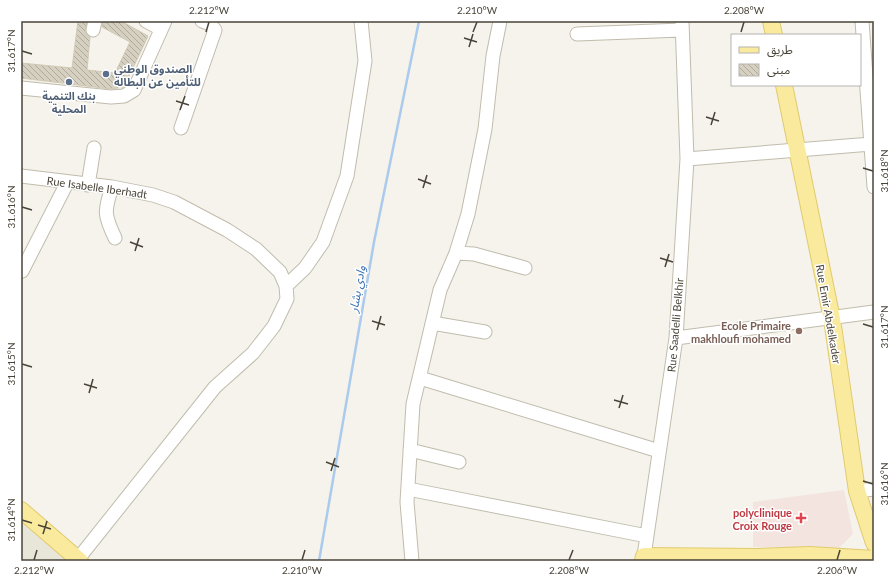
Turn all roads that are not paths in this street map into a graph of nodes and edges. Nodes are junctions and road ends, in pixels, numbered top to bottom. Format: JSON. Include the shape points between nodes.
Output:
{"nodes":[{"id":1,"x":146,"y":21,"type":"edge"},
{"id":2,"x":202,"y":21,"type":"edge"},
{"id":3,"x":361,"y":21,"type":"edge"},
{"id":4,"x":500,"y":21,"type":"edge"},
{"id":5,"x":771,"y":21,"type":"edge"},
{"id":6,"x":862,"y":21,"type":"edge"},
{"id":7,"x":163,"y":25,"type":"edge"},
{"id":8,"x":682,"y":25,"type":"edge"},
{"id":9,"x":577,"y":34,"type":"dead end"},
{"id":10,"x":774,"y":34,"type":"edge"},
{"id":11,"x":784,"y":86,"type":"edge"},
{"id":12,"x":21,"y":88,"type":"edge"},
{"id":13,"x":181,"y":128,"type":"dead end"},
{"id":14,"x":871,"y":144,"type":"junction"},
{"id":15,"x":94,"y":148,"type":"dead end"},
{"id":16,"x":798,"y":150,"type":"junction"},
{"id":17,"x":687,"y":159,"type":"junction"},
{"id":18,"x":21,"y":176,"type":"edge"},
{"id":19,"x":67,"y":183,"type":"junction"},
{"id":20,"x":88,"y":185,"type":"junction"},
{"id":21,"x":112,"y":187,"type":"junction"},
{"id":22,"x":874,"y":187,"type":"edge"},
{"id":23,"x":115,"y":238,"type":"dead end"},
{"id":24,"x":456,"y":253,"type":"junction"},
{"id":25,"x":525,"y":268,"type":"dead end"},
{"id":26,"x":22,"y":271,"type":"edge"},
{"id":27,"x":286,"y":286,"type":"junction"},
{"id":28,"x":874,"y":312,"type":"edge"},
{"id":29,"x":832,"y":319,"type":"junction"},
{"id":30,"x":432,"y":322,"type":"junction"},
{"id":31,"x":485,"y":332,"type":"dead end"},
{"id":32,"x":676,"y":338,"type":"junction"},
{"id":33,"x":420,"y":378,"type":"junction"},
{"id":34,"x":410,"y":450,"type":"junction"},
{"id":35,"x":659,"y":451,"type":"junction"},
{"id":36,"x":460,"y":462,"type":"dead end"},
{"id":37,"x":408,"y":489,"type":"junction"},
{"id":38,"x":874,"y":489,"type":"edge"},
{"id":39,"x":857,"y":491,"type":"junction"},
{"id":40,"x":22,"y":511,"type":"edge"},
{"id":41,"x":647,"y":536,"type":"junction"},
{"id":42,"x":874,"y":543,"type":"edge"},
{"id":43,"x":792,"y":558,"type":"edge"},
{"id":44,"x":643,"y":559,"type":"edge"},
{"id":45,"x":874,"y":559,"type":"edge"},
{"id":46,"x":79,"y":560,"type":"edge"},
{"id":47,"x":412,"y":561,"type":"edge"}],
"edges":[{"from":1,"to":7,"type":"street"},
{"from":2,"to":13,"type":"street","via":[[210,24],[215,30]]},
{"from":3,"to":27,"type":"street","via":[[365,61],[347,176],[323,242],[305,268]]},
{"from":4,"to":24,"type":"street","via":[[478,165],[468,214]]},
{"from":5,"to":10,"type":"main road"},
{"from":6,"to":14,"type":"street"},
{"from":7,"to":12,"type":"street","via":[[134,90],[124,96]]},
{"from":8,"to":9,"type":"street"},
{"from":8,"to":17,"type":"street","name":"Rue Saadelli Belkhir"},
{"from":11,"to":16,"type":"main road","name":"Rue Emir Abdelkader"},
{"from":14,"to":16,"type":"street"},
{"from":14,"to":22,"type":"street"},
{"from":15,"to":20,"type":"street"},
{"from":16,"to":17,"type":"street"},
{"from":16,"to":29,"type":"main road","name":"Rue Emir Abdelkader"},
{"from":17,"to":32,"type":"street","name":"Rue Saadelli Belkhir"},
{"from":18,"to":19,"type":"street","name":"Rue Isabelle Iberhadt"},
{"from":19,"to":20,"type":"street","name":"Rue Isabelle Iberhadt"},
{"from":19,"to":26,"type":"street"},
{"from":20,"to":21,"type":"street","name":"Rue Isabelle Iberhadt"},
{"from":21,"to":23,"type":"street","via":[[106,205],[106,220]]},
{"from":21,"to":27,"type":"street","name":"Rue Isabelle Iberhadt","via":[[153,195],[206,218],[256,249],[280,272]]},
{"from":24,"to":25,"type":"street","via":[[474,254]]},
{"from":24,"to":30,"type":"street","via":[[440,290]]},
{"from":27,"to":46,"type":"street","via":[[287,299],[274,326],[253,352],[215,387]]},
{"from":28,"to":29,"type":"street"},
{"from":29,"to":32,"type":"street"},
{"from":29,"to":39,"type":"main road","name":"Rue Emir Abdelkader"},
{"from":30,"to":31,"type":"street"},
{"from":30,"to":33,"type":"street"},
{"from":32,"to":35,"type":"street","name":"Rue Saadelli Belkhir"},
{"from":33,"to":34,"type":"street","via":[[413,404]]},
{"from":33,"to":35,"type":"street"},
{"from":34,"to":36,"type":"street"},
{"from":34,"to":37,"type":"street"},
{"from":35,"to":41,"type":"street","name":"Rue Saadelli Belkhir"},
{"from":37,"to":41,"type":"street"},
{"from":37,"to":47,"type":"street"},
{"from":38,"to":39,"type":"street"},
{"from":39,"to":42,"type":"main road","name":"Rue Emir Abdelkader"},
{"from":40,"to":46,"type":"main road"},
{"from":41,"to":44,"type":"street","name":"Rue Saadelli Belkhir"},
{"from":43,"to":44,"type":"main road"},
{"from":43,"to":45,"type":"main road"}]}
